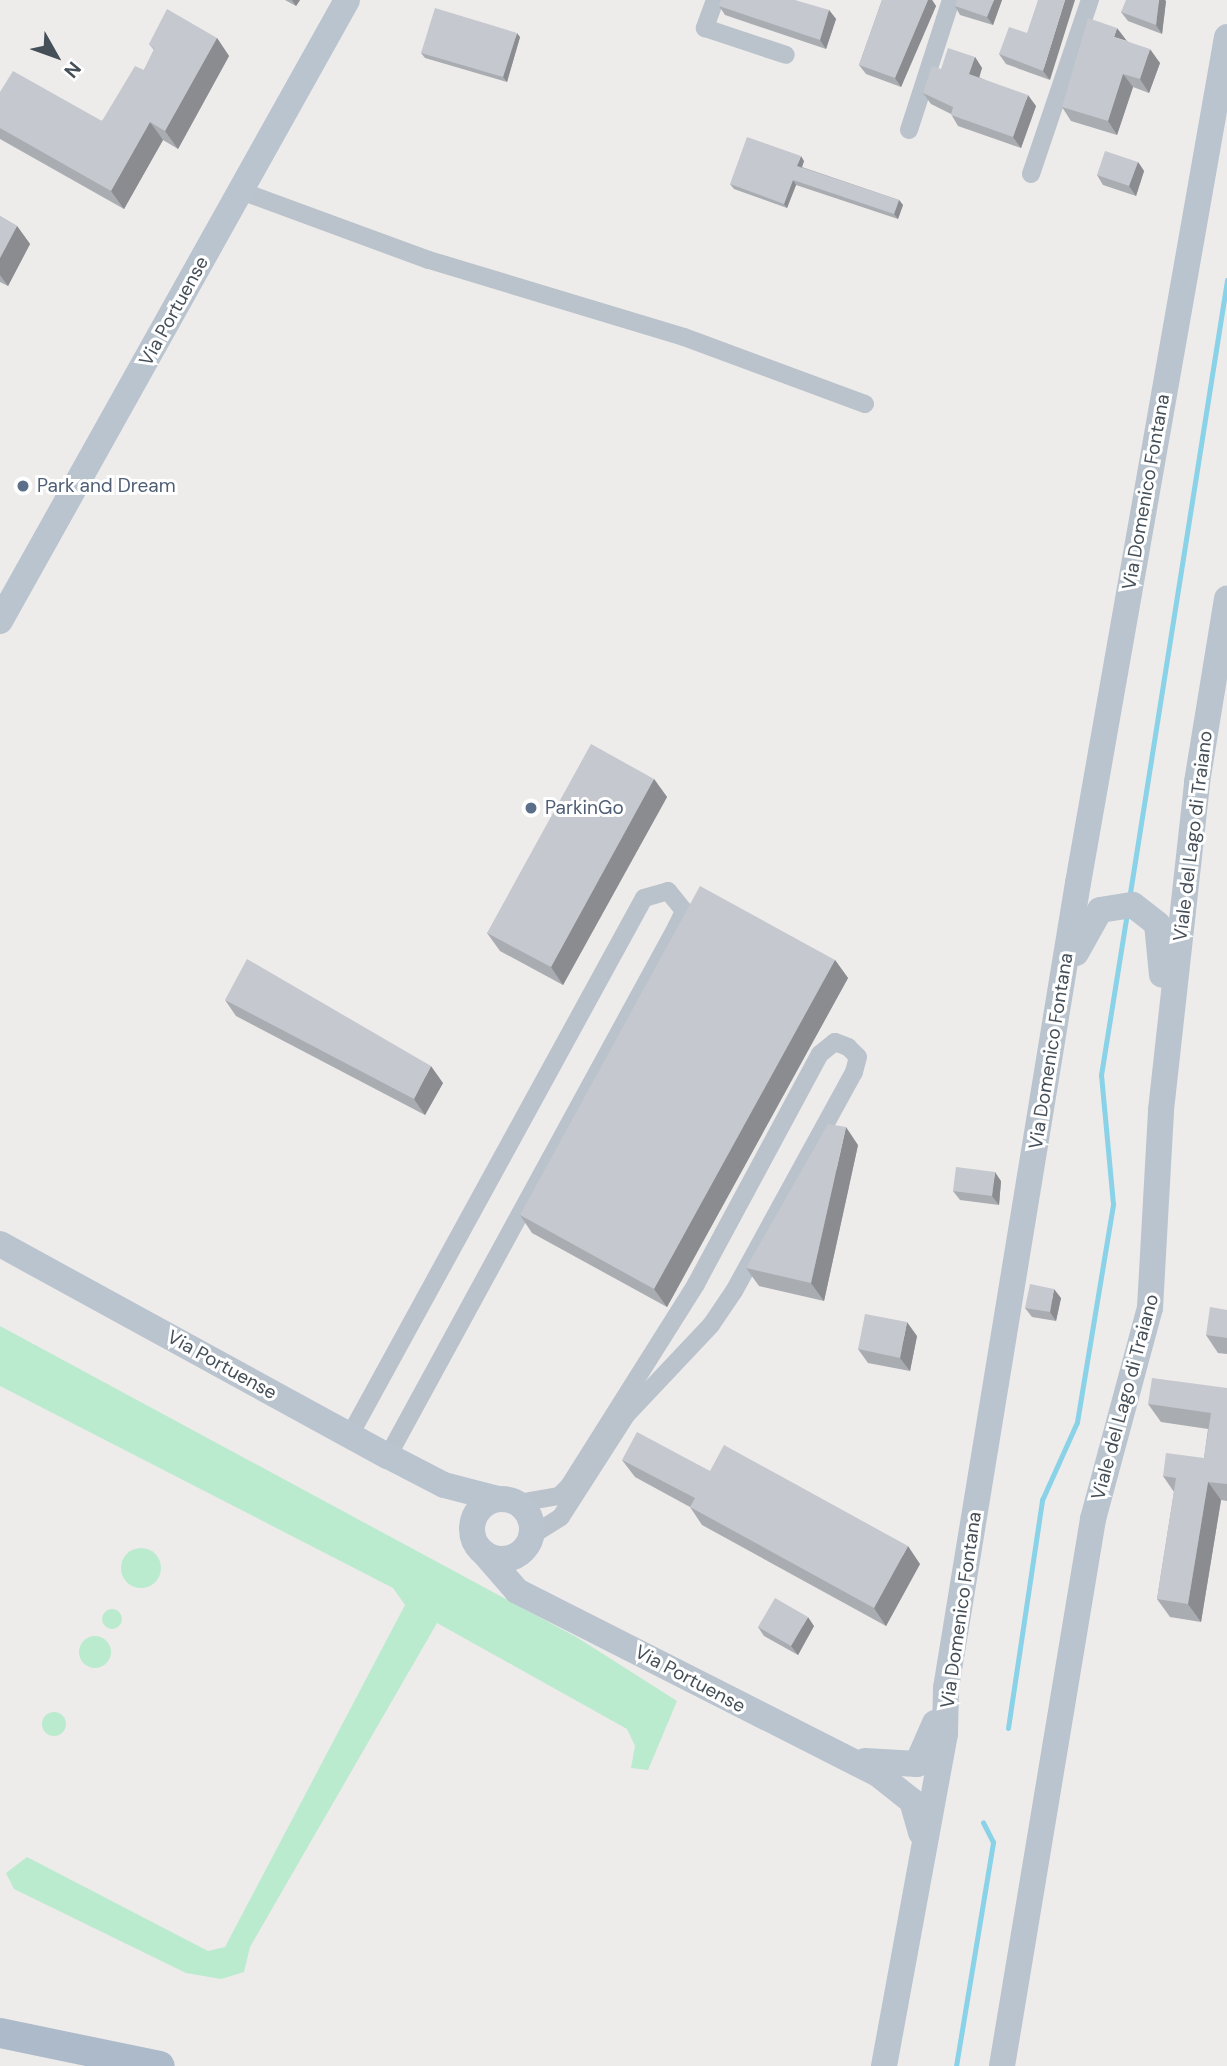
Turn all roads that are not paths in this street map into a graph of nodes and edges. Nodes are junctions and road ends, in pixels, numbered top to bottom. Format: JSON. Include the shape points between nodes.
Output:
{"nodes":[{"id":1,"x":347,"y":0,"type":"edge"},
{"id":2,"x":715,"y":0,"type":"edge"},
{"id":3,"x":951,"y":0,"type":"edge"},
{"id":4,"x":1090,"y":0,"type":"edge"},
{"id":5,"x":1227,"y":37,"type":"edge"},
{"id":6,"x":786,"y":55,"type":"dead end"},
{"id":7,"x":909,"y":130,"type":"dead end"},
{"id":8,"x":1031,"y":174,"type":"dead end"},
{"id":9,"x":241,"y":191,"type":"junction"},
{"id":10,"x":866,"y":404,"type":"dead end"},
{"id":11,"x":1227,"y":598,"type":"edge"},
{"id":12,"x":0,"y":620,"type":"edge"},
{"id":13,"x":1055,"y":1027,"type":"junction"},
{"id":14,"x":1161,"y":1110,"type":"junction"},
{"id":15,"x":0,"y":1244,"type":"edge"},
{"id":16,"x":350,"y":1435,"type":"junction"},
{"id":17,"x":388,"y":1457,"type":"junction"},
{"id":18,"x":444,"y":1485,"type":"junction"},
{"id":19,"x":508,"y":1501,"type":"junction"},
{"id":20,"x":474,"y":1517,"type":"junction"},
{"id":21,"x":526,"y":1544,"type":"junction"},
{"id":22,"x":484,"y":1553,"type":"junction"},
{"id":23,"x":542,"y":1601,"type":"junction"},
{"id":24,"x":946,"y":1688,"type":"junction"},
{"id":25,"x":839,"y":1756,"type":"junction"},
{"id":26,"x":922,"y":1843,"type":"junction"},
{"id":27,"x":0,"y":2033,"type":"edge"},
{"id":28,"x":0,"y":2053,"type":"edge"},
{"id":29,"x":1003,"y":2063,"type":"edge"},
{"id":30,"x":75,"y":2066,"type":"edge"},
{"id":31,"x":160,"y":2066,"type":"edge"},
{"id":32,"x":884,"y":2066,"type":"edge"}],
"edges":[{"from":1,"to":9,"type":"street","name":"Via Portuense"},
{"from":2,"to":6,"type":"street","via":[[705,28]]},
{"from":3,"to":7,"type":"street"},
{"from":4,"to":8,"type":"street"},
{"from":5,"to":13,"type":"street","name":"Via Domenico Fontana"},
{"from":9,"to":10,"type":"street"},
{"from":9,"to":12,"type":"street","name":"Via Portuense"},
{"from":11,"to":14,"type":"street","name":"Viale del Lago di Traiano","via":[[1198,782]]},
{"from":13,"to":14,"type":"street","via":[[1079,941],[1100,910],[1132,907],[1164,946]]},
{"from":13,"to":24,"type":"street","name":"Via Domenico Fontana"},
{"from":14,"to":29,"type":"street","name":"Viale del Lago di Traiano","via":[[1150,1308],[1093,1519]]},
{"from":15,"to":16,"type":"street","name":"Via Portuense"},
{"from":16,"to":17,"type":"street","name":"Via Portuense"},
{"from":16,"to":17,"type":"street","via":[[644,898],[668,891],[684,911],[677,926]]},
{"from":17,"to":18,"type":"street","name":"Via Portuense"},
{"from":18,"to":19,"type":"street","name":"Via Portuense"},
{"from":18,"to":20,"type":"street","name":"Via Portuense"},
{"from":19,"to":20,"type":"street"},
{"from":19,"to":21,"type":"street","via":[[530,1517]]},
{"from":19,"to":21,"type":"street","via":[[539,1502],[569,1486],[691,1294],[821,1054],[835,1042],[848,1047],[858,1057],[854,1072],[711,1325],[627,1415],[561,1517]]},
{"from":20,"to":22,"type":"street","via":[[473,1537]]},
{"from":21,"to":22,"type":"street","via":[[507,1558]]},
{"from":21,"to":23,"type":"street","via":[[524,1572]]},
{"from":22,"to":23,"type":"street","name":"Via Portuense","via":[[500,1579]]},
{"from":23,"to":25,"type":"street","name":"Via Portuense"},
{"from":24,"to":25,"type":"street","name":"Via Portuense","via":[[917,1764]]},
{"from":24,"to":26,"type":"street","name":"Via Domenico Fontana","via":[[945,1734]]},
{"from":25,"to":26,"type":"street","name":"Via Portuense","via":[[912,1801]]},
{"from":26,"to":32,"type":"street","name":"Via Domenico Fontana"},
{"from":27,"to":31,"type":"main road"},
{"from":28,"to":30,"type":"main road"}]}
